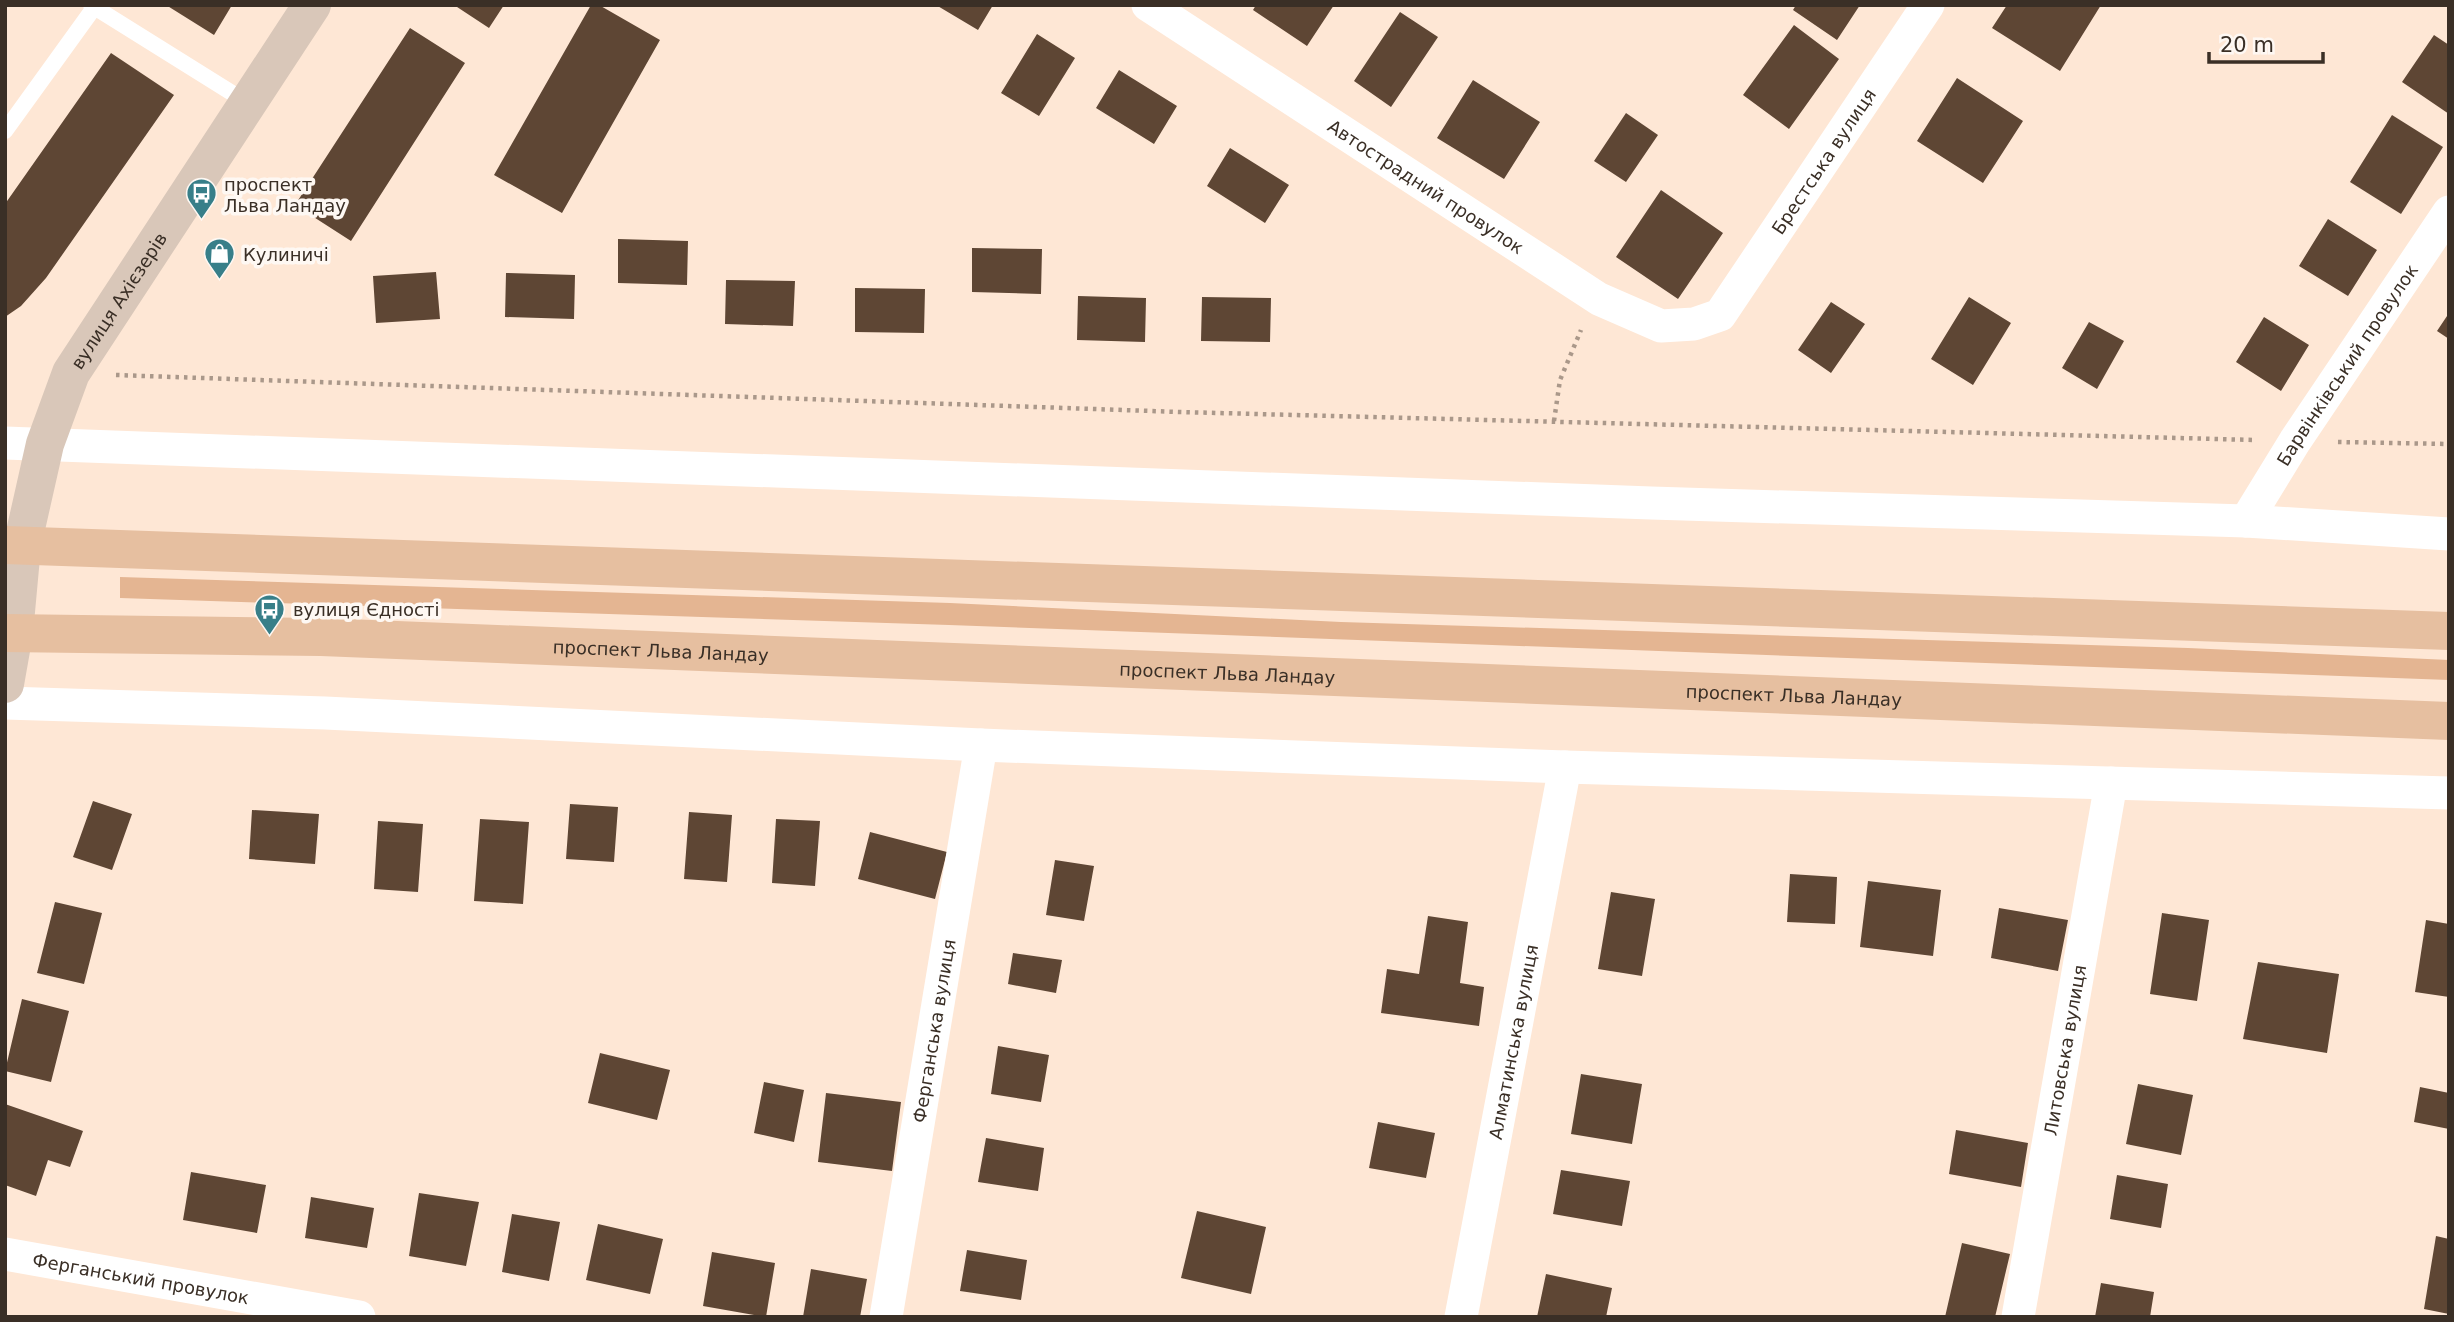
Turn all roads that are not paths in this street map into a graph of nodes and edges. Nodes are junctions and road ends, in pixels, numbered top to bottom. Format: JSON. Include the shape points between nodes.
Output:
{"nodes":[{"id":1,"x":312,"y":5,"type":"edge"},
{"id":2,"x":1148,"y":5,"type":"edge"},
{"id":3,"x":1928,"y":5,"type":"edge"},
{"id":4,"x":94,"y":6,"type":"edge"},
{"id":5,"x":248,"y":103,"type":"junction"},
{"id":6,"x":5,"y":131,"type":"edge"},
{"id":7,"x":2449,"y":212,"type":"edge"},
{"id":8,"x":1720,"y":315,"type":"joint"},
{"id":9,"x":5,"y":443,"type":"edge"},
{"id":10,"x":45,"y":444,"type":"junction"},
{"id":11,"x":2246,"y":521,"type":"junction"},
{"id":12,"x":2449,"y":534,"type":"edge"},
{"id":13,"x":14,"y":545,"type":"edge"},
{"id":14,"x":2449,"y":631,"type":"edge"},
{"id":15,"x":10,"y":633,"type":"edge"},
{"id":16,"x":5,"y":684,"type":"edge"},
{"id":17,"x":5,"y":703,"type":"edge"},
{"id":18,"x":2449,"y":721,"type":"edge"},
{"id":19,"x":981,"y":745,"type":"junction"},
{"id":20,"x":1566,"y":767,"type":"junction"},
{"id":21,"x":2111,"y":783,"type":"junction"},
{"id":22,"x":2449,"y":793,"type":"edge"},
{"id":23,"x":5,"y":1254,"type":"edge"},
{"id":24,"x":359,"y":1317,"type":"edge"},
{"id":25,"x":886,"y":1317,"type":"edge"},
{"id":26,"x":1461,"y":1317,"type":"edge"},
{"id":27,"x":2018,"y":1317,"type":"edge"}],
"edges":[{"from":1,"to":5,"type":"main road","name":"вулиця Ахієзерів"},
{"from":2,"to":8,"type":"street","name":"Автострадний провулок","via":[[1599,299],[1661,326],[1694,324]]},
{"from":3,"to":8,"type":"street","name":"Брестська вулиця"},
{"from":4,"to":5,"type":"lane"},
{"from":4,"to":6,"type":"lane"},
{"from":5,"to":10,"type":"main road","name":"вулиця Ахієзерів","via":[[71,373]]},
{"from":7,"to":11,"type":"street","name":"Барвінківський провулок"},
{"from":9,"to":10,"type":"street"},
{"from":10,"to":11,"type":"street"},
{"from":10,"to":13,"type":"main road","name":"вулиця Ахієзерів"},
{"from":11,"to":12,"type":"street"},
{"from":13,"to":14,"type":"main road"},
{"from":13,"to":15,"type":"main road","name":"вулиця Ахієзерів"},
{"from":15,"to":16,"type":"main road"},
{"from":15,"to":18,"type":"main road","name":"проспект Льва Ландау","via":[[321,637]]},
{"from":17,"to":19,"type":"street","via":[[325,713]]},
{"from":19,"to":20,"type":"street"},
{"from":19,"to":25,"type":"street","name":"Ферганська вулиця"},
{"from":20,"to":21,"type":"street"},
{"from":20,"to":26,"type":"street","name":"Алматинська вулиця"},
{"from":21,"to":22,"type":"street"},
{"from":21,"to":27,"type":"street","name":"Литовська вулиця"},
{"from":23,"to":24,"type":"street","name":"Ферганський провулок"}]}
